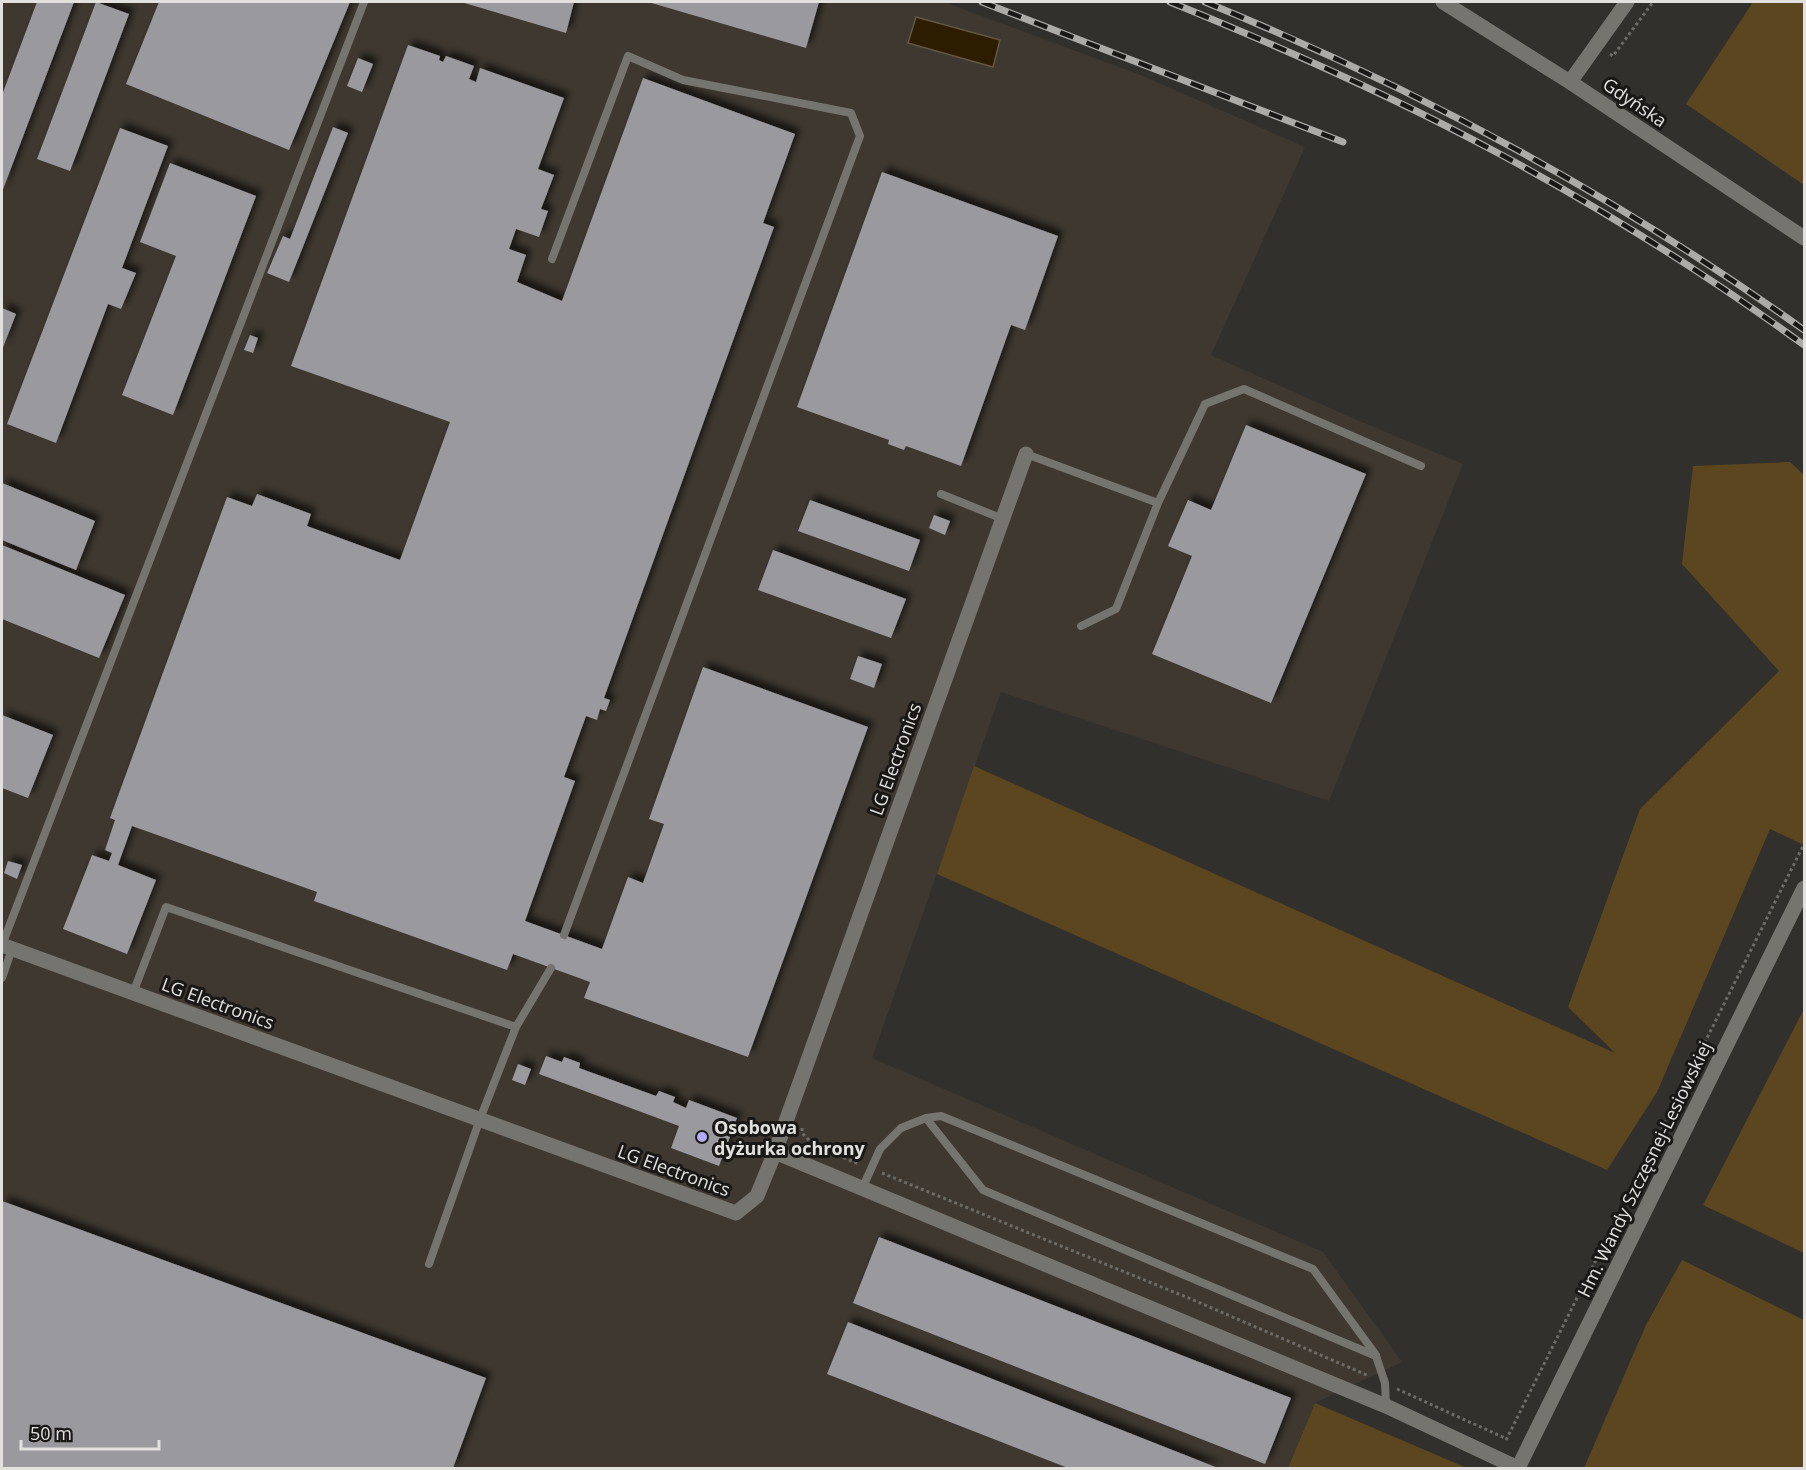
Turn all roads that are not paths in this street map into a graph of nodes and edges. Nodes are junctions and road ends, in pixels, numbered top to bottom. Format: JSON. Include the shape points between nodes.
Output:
{"nodes":[{"id":1,"x":363,"y":2,"type":"edge"},
{"id":2,"x":1443,"y":2,"type":"edge"},
{"id":3,"x":1627,"y":2,"type":"edge"},
{"id":4,"x":1570,"y":82,"type":"junction"},
{"id":5,"x":1804,"y":238,"type":"edge"},
{"id":6,"x":552,"y":259,"type":"dead end"},
{"id":7,"x":1026,"y":454,"type":"joint"},
{"id":8,"x":1421,"y":466,"type":"dead end"},
{"id":9,"x":941,"y":494,"type":"dead end"},
{"id":10,"x":1158,"y":504,"type":"junction"},
{"id":11,"x":1003,"y":519,"type":"junction"},
{"id":12,"x":1081,"y":626,"type":"dead end"},
{"id":13,"x":1804,"y":888,"type":"edge"},
{"id":14,"x":564,"y":935,"type":"dead end"},
{"id":15,"x":5,"y":946,"type":"edge"},
{"id":16,"x":551,"y":968,"type":"dead end"},
{"id":17,"x":2,"y":978,"type":"edge"},
{"id":18,"x":133,"y":993,"type":"junction"},
{"id":19,"x":516,"y":1027,"type":"junction"},
{"id":20,"x":926,"y":1118,"type":"junction"},
{"id":21,"x":480,"y":1119,"type":"junction"},
{"id":22,"x":775,"y":1152,"type":"junction"},
{"id":23,"x":862,"y":1190,"type":"junction"},
{"id":24,"x":429,"y":1264,"type":"dead end"},
{"id":25,"x":1376,"y":1356,"type":"junction"},
{"id":26,"x":1386,"y":1406,"type":"junction"},
{"id":27,"x":1518,"y":1468,"type":"edge"}],
"edges":[{"from":1,"to":15,"type":"lane"},
{"from":2,"to":4,"type":"street","name":"Gdyńska"},
{"from":3,"to":4,"type":"street"},
{"from":4,"to":5,"type":"street","name":"Gdyńska"},
{"from":6,"to":14,"type":"lane","via":[[628,56],[683,80],[851,113],[860,136]]},
{"from":7,"to":10,"type":"lane"},
{"from":7,"to":11,"type":"street","name":"LG Electronics"},
{"from":8,"to":10,"type":"lane","via":[[1244,390],[1205,404]]},
{"from":9,"to":11,"type":"lane"},
{"from":10,"to":12,"type":"lane","via":[[1116,609]]},
{"from":11,"to":22,"type":"street","name":"LG Electronics"},
{"from":13,"to":27,"type":"street","name":"Hm. Wandy Szczęsnej-Lesiowskiej"},
{"from":15,"to":17,"type":"lane"},
{"from":15,"to":18,"type":"street","name":"LG Electronics"},
{"from":16,"to":19,"type":"lane"},
{"from":18,"to":19,"type":"lane","via":[[166,907]]},
{"from":18,"to":21,"type":"street","name":"LG Electronics"},
{"from":19,"to":21,"type":"lane"},
{"from":20,"to":23,"type":"lane","via":[[901,1128],[880,1149]]},
{"from":20,"to":25,"type":"lane","via":[[983,1190]]},
{"from":20,"to":25,"type":"lane","via":[[940,1116],[1313,1269]]},
{"from":21,"to":22,"type":"street","name":"LG Electronics","via":[[736,1214],[757,1196]]},
{"from":21,"to":24,"type":"lane"},
{"from":22,"to":23,"type":"street"},
{"from":23,"to":26,"type":"street"},
{"from":25,"to":26,"type":"lane","via":[[1385,1383]]},
{"from":26,"to":27,"type":"street"}]}
